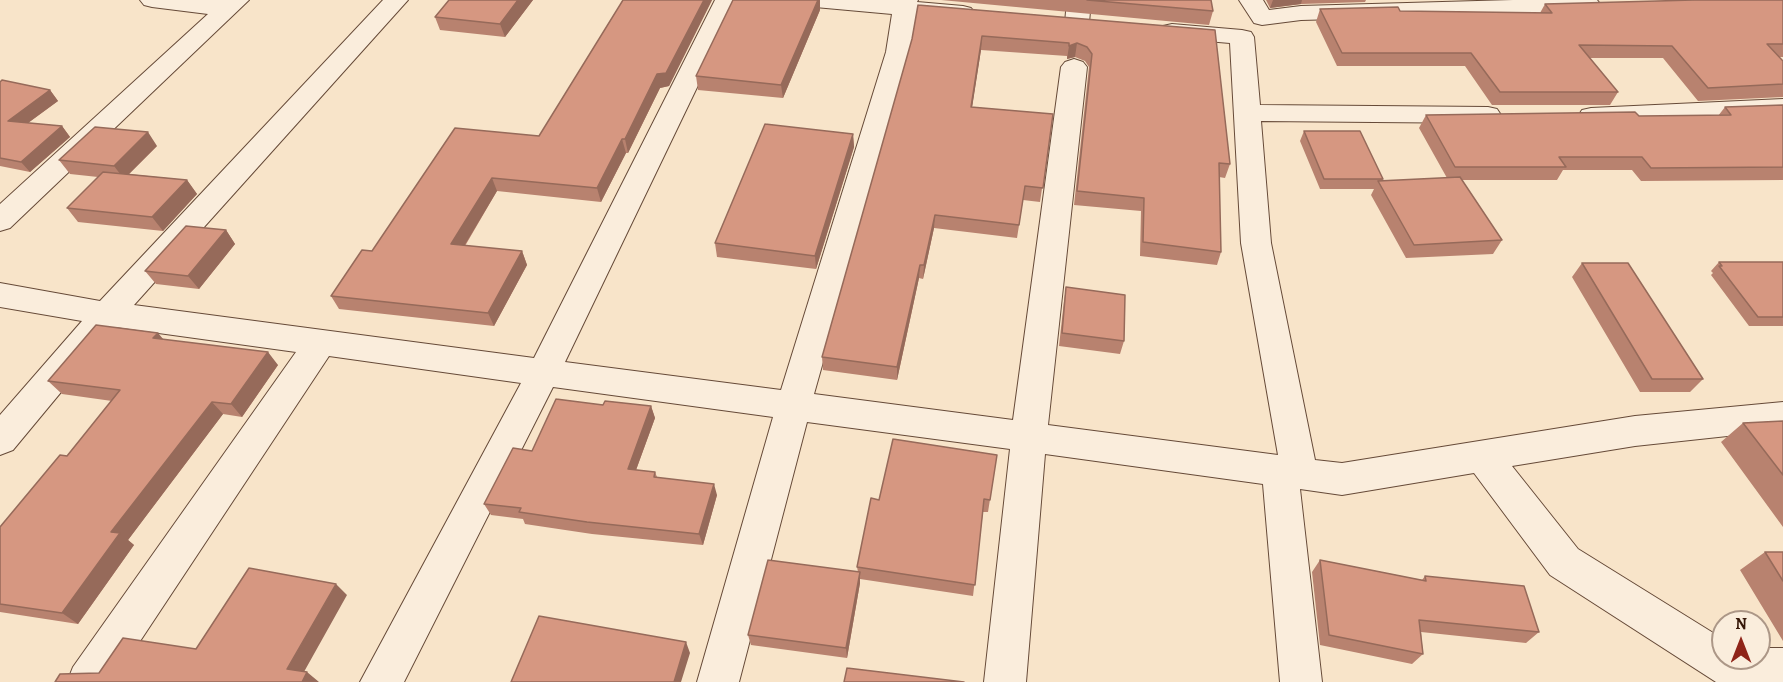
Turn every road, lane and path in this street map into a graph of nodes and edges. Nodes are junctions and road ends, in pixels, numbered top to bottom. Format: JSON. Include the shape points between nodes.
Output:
{"nodes":[{"id":1,"x":152,"y":0,"type":"edge"},
{"id":2,"x":396,"y":0,"type":"edge"},
{"id":3,"x":727,"y":0,"type":"edge"},
{"id":4,"x":815,"y":0,"type":"edge"},
{"id":5,"x":1251,"y":0,"type":"edge"},
{"id":6,"x":232,"y":4,"type":"edge"},
{"id":7,"x":905,"y":4,"type":"edge"},
{"id":8,"x":1610,"y":4,"type":"edge"},
{"id":9,"x":985,"y":15,"type":"edge"},
{"id":10,"x":1148,"y":29,"type":"edge"},
{"id":11,"x":1074,"y":68,"type":"dead end"},
{"id":12,"x":1783,"y":107,"type":"edge"},
{"id":13,"x":1247,"y":113,"type":"junction"},
{"id":14,"x":1517,"y":115,"type":"edge"},
{"id":15,"x":1564,"y":116,"type":"edge"},
{"id":16,"x":0,"y":221,"type":"edge"},
{"id":17,"x":0,"y":295,"type":"edge"},
{"id":18,"x":106,"y":314,"type":"junction"},
{"id":19,"x":322,"y":341,"type":"junction"},
{"id":20,"x":544,"y":371,"type":"junction"},
{"id":21,"x":794,"y":405,"type":"junction"},
{"id":22,"x":1783,"y":416,"type":"edge"},
{"id":23,"x":1029,"y":437,"type":"junction"},
{"id":24,"x":0,"y":440,"type":"edge"},
{"id":25,"x":1483,"y":456,"type":"junction"},
{"id":26,"x":1290,"y":472,"type":"junction"},
{"id":27,"x":1783,"y":669,"type":"edge"},
{"id":28,"x":88,"y":682,"type":"edge"},
{"id":29,"x":381,"y":682,"type":"edge"},
{"id":30,"x":718,"y":682,"type":"edge"},
{"id":31,"x":1005,"y":682,"type":"edge"},
{"id":32,"x":1301,"y":682,"type":"edge"}],
"edges":[{"from":1,"to":6,"type":"street"},
{"from":2,"to":18,"type":"street"},
{"from":3,"to":20,"type":"street"},
{"from":4,"to":7,"type":"street"},
{"from":5,"to":8,"type":"street","via":[[1262,18],[1301,13]]},
{"from":6,"to":16,"type":"street"},
{"from":7,"to":9,"type":"street"},
{"from":7,"to":21,"type":"street","via":[[898,52]]},
{"from":10,"to":13,"type":"street","via":[[1242,37]]},
{"from":11,"to":23,"type":"street"},
{"from":12,"to":15,"type":"street"},
{"from":13,"to":14,"type":"street"},
{"from":13,"to":26,"type":"street","via":[[1256,243]]},
{"from":17,"to":18,"type":"street"},
{"from":18,"to":19,"type":"street"},
{"from":18,"to":24,"type":"street"},
{"from":19,"to":20,"type":"street"},
{"from":19,"to":28,"type":"street"},
{"from":20,"to":21,"type":"street"},
{"from":20,"to":29,"type":"street"},
{"from":21,"to":23,"type":"street"},
{"from":21,"to":30,"type":"street"},
{"from":22,"to":25,"type":"street","via":[[1635,431]]},
{"from":23,"to":26,"type":"street"},
{"from":23,"to":31,"type":"street"},
{"from":25,"to":26,"type":"street","via":[[1342,479]]},
{"from":25,"to":27,"type":"street","via":[[1564,562],[1732,668]]},
{"from":26,"to":32,"type":"street"}]}
